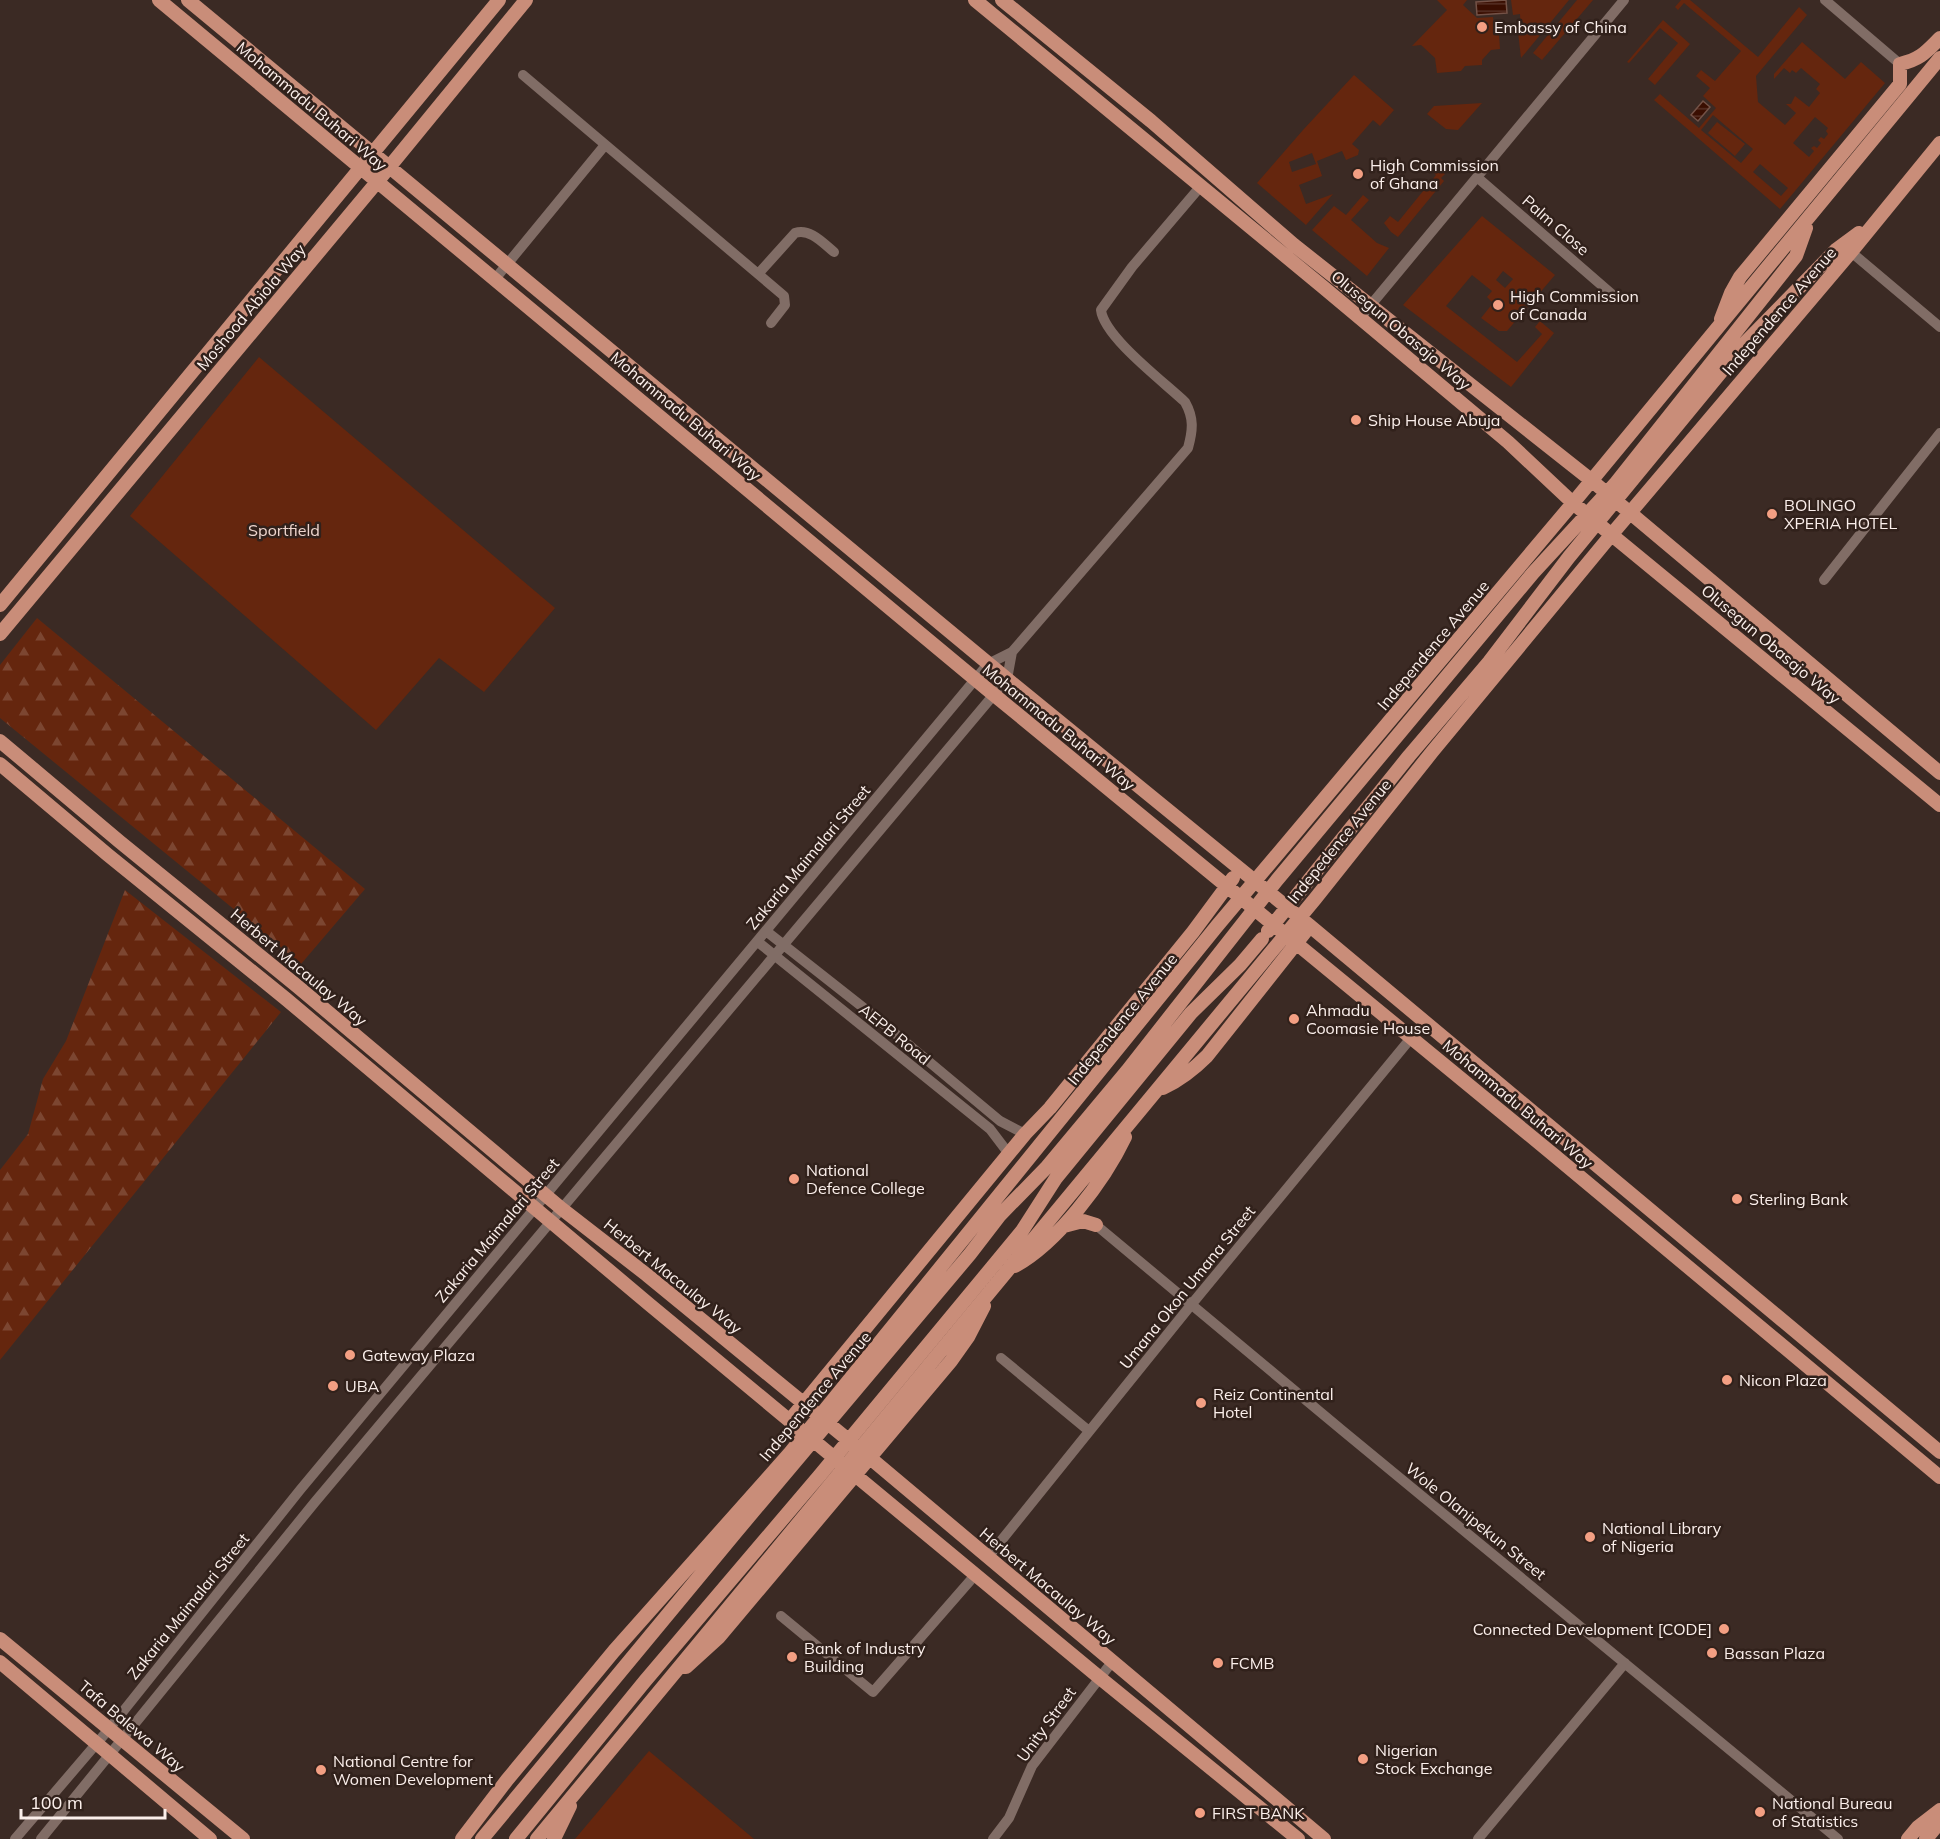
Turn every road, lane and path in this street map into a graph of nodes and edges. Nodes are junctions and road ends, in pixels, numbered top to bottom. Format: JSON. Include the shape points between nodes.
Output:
{"nodes":[{"id":1,"x":159,"y":0,"type":"edge"},
{"id":2,"x":188,"y":0,"type":"edge"},
{"id":3,"x":499,"y":0,"type":"edge"},
{"id":4,"x":526,"y":0,"type":"edge"},
{"id":5,"x":975,"y":0,"type":"edge"},
{"id":6,"x":1002,"y":0,"type":"edge"},
{"id":7,"x":1624,"y":0,"type":"edge"},
{"id":8,"x":1825,"y":0,"type":"edge"},
{"id":9,"x":1940,"y":38,"type":"edge"},
{"id":10,"x":1940,"y":58,"type":"edge"},
{"id":11,"x":1900,"y":64,"type":"junction"},
{"id":12,"x":523,"y":75,"type":"dead end"},
{"id":13,"x":1940,"y":143,"type":"edge"},
{"id":14,"x":605,"y":146,"type":"junction"},
{"id":15,"x":372,"y":154,"type":"junction"},
{"id":16,"x":360,"y":168,"type":"junction"},
{"id":17,"x":389,"y":168,"type":"junction"},
{"id":18,"x":1478,"y":178,"type":"junction"},
{"id":19,"x":377,"y":182,"type":"junction"},
{"id":20,"x":1200,"y":187,"type":"junction"},
{"id":21,"x":1265,"y":219,"type":"junction"},
{"id":22,"x":1809,"y":220,"type":"junction"},
{"id":23,"x":1873,"y":223,"type":"junction"},
{"id":24,"x":1254,"y":231,"type":"junction"},
{"id":25,"x":834,"y":252,"type":"dead end"},
{"id":26,"x":1851,"y":252,"type":"junction"},
{"id":27,"x":507,"y":265,"type":"junction"},
{"id":28,"x":759,"y":273,"type":"junction"},
{"id":29,"x":495,"y":279,"type":"junction"},
{"id":30,"x":1614,"y":296,"type":"dead end"},
{"id":31,"x":1371,"y":306,"type":"junction"},
{"id":32,"x":1360,"y":318,"type":"junction"},
{"id":33,"x":771,"y":323,"type":"dead end"},
{"id":34,"x":1940,"y":327,"type":"edge"},
{"id":35,"x":1718,"y":330,"type":"junction"},
{"id":36,"x":1522,"y":426,"type":"junction"},
{"id":37,"x":1940,"y":433,"type":"edge"},
{"id":38,"x":136,"y":440,"type":"junction"},
{"id":39,"x":1508,"y":442,"type":"junction"},
{"id":40,"x":150,"y":452,"type":"junction"},
{"id":41,"x":1593,"y":482,"type":"junction"},
{"id":42,"x":1575,"y":504,"type":"junction"},
{"id":43,"x":1626,"y":510,"type":"junction"},
{"id":44,"x":1608,"y":530,"type":"junction"},
{"id":45,"x":1824,"y":580,"type":"dead end"},
{"id":46,"x":0,"y":605,"type":"edge"},
{"id":47,"x":0,"y":634,"type":"edge"},
{"id":48,"x":1012,"y":652,"type":"junction"},
{"id":49,"x":988,"y":664,"type":"junction"},
{"id":50,"x":975,"y":679,"type":"junction"},
{"id":51,"x":1007,"y":679,"type":"junction"},
{"id":52,"x":993,"y":694,"type":"junction"},
{"id":53,"x":0,"y":741,"type":"edge"},
{"id":54,"x":1432,"y":752,"type":"joint"},
{"id":55,"x":0,"y":764,"type":"edge"},
{"id":56,"x":1940,"y":772,"type":"edge"},
{"id":57,"x":1940,"y":805,"type":"edge"},
{"id":58,"x":1244,"y":873,"type":"junction"},
{"id":59,"x":1230,"y":888,"type":"junction"},
{"id":60,"x":1308,"y":924,"type":"junction"},
{"id":61,"x":766,"y":932,"type":"junction"},
{"id":62,"x":1262,"y":939,"type":"junction"},
{"id":63,"x":1293,"y":940,"type":"junction"},
{"id":64,"x":758,"y":942,"type":"junction"},
{"id":65,"x":784,"y":945,"type":"junction"},
{"id":66,"x":1219,"y":954,"type":"junction"},
{"id":67,"x":775,"y":956,"type":"junction"},
{"id":68,"x":1168,"y":987,"type":"junction"},
{"id":69,"x":1214,"y":1022,"type":"junction"},
{"id":70,"x":1411,"y":1038,"type":"junction"},
{"id":71,"x":1158,"y":1090,"type":"junction"},
{"id":72,"x":1135,"y":1116,"type":"junction"},
{"id":73,"x":1025,"y":1134,"type":"junction"},
{"id":74,"x":1568,"y":1141,"type":"junction"},
{"id":75,"x":1009,"y":1154,"type":"junction"},
{"id":76,"x":1555,"y":1156,"type":"junction"},
{"id":77,"x":1091,"y":1192,"type":"junction"},
{"id":78,"x":546,"y":1196,"type":"junction"},
{"id":79,"x":535,"y":1209,"type":"junction"},
{"id":80,"x":562,"y":1209,"type":"junction"},
{"id":81,"x":551,"y":1222,"type":"junction"},
{"id":82,"x":1096,"y":1225,"type":"junction"},
{"id":83,"x":1062,"y":1226,"type":"junction"},
{"id":84,"x":1005,"y":1272,"type":"junction"},
{"id":85,"x":993,"y":1287,"type":"junction"},
{"id":86,"x":1191,"y":1305,"type":"junction"},
{"id":87,"x":1001,"y":1358,"type":"dead end"},
{"id":88,"x":1849,"y":1376,"type":"junction"},
{"id":89,"x":1836,"y":1390,"type":"junction"},
{"id":90,"x":805,"y":1405,"type":"junction"},
{"id":91,"x":791,"y":1421,"type":"junction"},
{"id":92,"x":1089,"y":1431,"type":"junction"},
{"id":93,"x":1940,"y":1452,"type":"edge"},
{"id":94,"x":866,"y":1454,"type":"junction"},
{"id":95,"x":320,"y":1467,"type":"junction"},
{"id":96,"x":852,"y":1471,"type":"junction"},
{"id":97,"x":1940,"y":1477,"type":"edge"},
{"id":98,"x":335,"y":1478,"type":"junction"},
{"id":99,"x":988,"y":1557,"type":"junction"},
{"id":100,"x":976,"y":1574,"type":"junction"},
{"id":101,"x":781,"y":1616,"type":"dead end"},
{"id":102,"x":0,"y":1639,"type":"edge"},
{"id":103,"x":0,"y":1662,"type":"edge"},
{"id":104,"x":1112,"y":1662,"type":"junction"},
{"id":105,"x":1625,"y":1663,"type":"junction"},
{"id":106,"x":1100,"y":1678,"type":"junction"},
{"id":107,"x":663,"y":1685,"type":"junction"},
{"id":108,"x":109,"y":1729,"type":"junction"},
{"id":109,"x":123,"y":1740,"type":"junction"},
{"id":110,"x":97,"y":1743,"type":"junction"},
{"id":111,"x":111,"y":1755,"type":"junction"},
{"id":112,"x":1940,"y":1810,"type":"edge"},
{"id":113,"x":1940,"y":1822,"type":"edge"},
{"id":114,"x":552,"y":1834,"type":"edge"},
{"id":115,"x":15,"y":1839,"type":"edge"},
{"id":116,"x":41,"y":1839,"type":"edge"},
{"id":117,"x":210,"y":1839,"type":"edge"},
{"id":118,"x":243,"y":1839,"type":"edge"},
{"id":119,"x":462,"y":1839,"type":"edge"},
{"id":120,"x":482,"y":1839,"type":"edge"},
{"id":121,"x":516,"y":1839,"type":"edge"},
{"id":122,"x":537,"y":1839,"type":"edge"},
{"id":123,"x":993,"y":1839,"type":"edge"},
{"id":124,"x":1298,"y":1839,"type":"edge"},
{"id":125,"x":1324,"y":1839,"type":"edge"},
{"id":126,"x":1478,"y":1839,"type":"edge"},
{"id":127,"x":1838,"y":1839,"type":"edge"},
{"id":128,"x":1908,"y":1839,"type":"edge"},
{"id":129,"x":1926,"y":1839,"type":"edge"}],
"edges":[{"from":1,"to":16,"type":"main road","name":"Mohammadu Buhari Way"},
{"from":2,"to":15,"type":"main road","name":"Mohammadu Buhari Way"},
{"from":3,"to":15,"type":"main road","name":"Moshood Abiola Way"},
{"from":4,"to":17,"type":"main road","name":"Moshood Abiola Way"},
{"from":5,"to":20,"type":"main road","name":"Olusegun Obasajo Way"},
{"from":6,"to":21,"type":"main road","name":"Olusegun Obasajo Way"},
{"from":7,"to":18,"type":"street"},
{"from":8,"to":11,"type":"street"},
{"from":9,"to":11,"type":"main road","via":[[1923,56]]},
{"from":10,"to":22,"type":"main road","name":"Independence Avenue"},
{"from":11,"to":35,"type":"main road","via":[[1900,84],[1740,277]]},
{"from":12,"to":14,"type":"street"},
{"from":13,"to":23,"type":"main road","name":"Independence Avenue"},
{"from":14,"to":27,"type":"street"},
{"from":14,"to":28,"type":"street"},
{"from":15,"to":16,"type":"main road","name":"Moshood Abiola Way"},
{"from":15,"to":17,"type":"main road","name":"Mohammadu Buhari Way"},
{"from":16,"to":19,"type":"main road","name":"Mohammadu Buhari Way"},
{"from":16,"to":38,"type":"main road","name":"Moshood Abiola Way"},
{"from":17,"to":19,"type":"main road","name":"Moshood Abiola Way"},
{"from":17,"to":27,"type":"main road","name":"Mohammadu Buhari Way"},
{"from":18,"to":30,"type":"street","name":"Palm Close"},
{"from":18,"to":31,"type":"street"},
{"from":19,"to":29,"type":"main road","name":"Mohammadu Buhari Way"},
{"from":19,"to":40,"type":"main road","name":"Moshood Abiola Way"},
{"from":20,"to":24,"type":"main road","name":"Olusegun Obasajo Way"},
{"from":20,"to":48,"type":"street","name":"Zakaria Maimalari Street","via":[[1101,310],[1122,345],[1185,402],[1193,424],[1188,448]]},
{"from":21,"to":24,"type":"main road"},
{"from":21,"to":31,"type":"main road","name":"Olusegun Obasajo Way"},
{"from":22,"to":35,"type":"main road","name":"Independence Avenue"},
{"from":22,"to":66,"type":"main road","name":"Independence Avenue","via":[[1796,256],[1615,484],[1533,573]]},
{"from":23,"to":26,"type":"main road","name":"Independence Avenue"},
{"from":23,"to":62,"type":"main road","name":"Independence Avenue","via":[[1836,250],[1744,344]]},
{"from":24,"to":32,"type":"main road","name":"Olusegun Obasajo Way"},
{"from":25,"to":28,"type":"street","via":[[802,231],[795,233]]},
{"from":26,"to":34,"type":"street"},
{"from":26,"to":43,"type":"main road","name":"Independence Avenue"},
{"from":27,"to":29,"type":"street"},
{"from":27,"to":49,"type":"main road","name":"Mohammadu Buhari Way"},
{"from":28,"to":33,"type":"street","via":[[786,300]]},
{"from":29,"to":50,"type":"main road","name":"Mohammadu Buhari Way"},
{"from":31,"to":32,"type":"street"},
{"from":31,"to":36,"type":"main road","name":"Olusegun Obasajo Way"},
{"from":32,"to":39,"type":"main road","name":"Olusegun Obasajo Way"},
{"from":35,"to":41,"type":"main road","name":"Independence Avenue"},
{"from":36,"to":39,"type":"main road"},
{"from":36,"to":41,"type":"main road","name":"Olusegun Obasajo Way"},
{"from":37,"to":45,"type":"street"},
{"from":38,"to":40,"type":"main road"},
{"from":38,"to":46,"type":"main road","name":"Moshood Abiola Way"},
{"from":39,"to":42,"type":"main road","name":"Olusegun Obasajo Way"},
{"from":40,"to":47,"type":"main road","name":"Moshood Abiola Way"},
{"from":41,"to":42,"type":"main road","name":"Independence Avenue"},
{"from":41,"to":43,"type":"main road","name":"Olusegun Obasajo Way"},
{"from":42,"to":44,"type":"main road","name":"Olusegun Obasajo Way"},
{"from":42,"to":68,"type":"main road","name":"Independence Avenue"},
{"from":43,"to":44,"type":"main road","name":"Independence Avenue"},
{"from":43,"to":56,"type":"main road","name":"Olusegun Obasajo Way"},
{"from":44,"to":54,"type":"main road","name":"Independence Avenue"},
{"from":44,"to":57,"type":"main road","name":"Olusegun Obasajo Way"},
{"from":48,"to":49,"type":"street","name":"Zakaria Maimalari Street"},
{"from":48,"to":51,"type":"street"},
{"from":49,"to":50,"type":"street","name":"Zakaria Maimalari Street"},
{"from":49,"to":51,"type":"main road","name":"Mohammadu Buhari Way"},
{"from":50,"to":52,"type":"main road","name":"Mohammadu Buhari Way"},
{"from":50,"to":61,"type":"street","name":"Zakaria Maimalari Street"},
{"from":51,"to":52,"type":"street","name":"Zakaria Maimalari Street"},
{"from":51,"to":58,"type":"main road","name":"Mohammadu Buhari Way"},
{"from":52,"to":59,"type":"main road","name":"Mohammadu Buhari Way"},
{"from":52,"to":65,"type":"street","name":"Zakaria Maimalari Street"},
{"from":53,"to":78,"type":"main road","name":"Herbert Macaulay Way"},
{"from":54,"to":69,"type":"main road","name":"Indepedence Avenue"},
{"from":55,"to":79,"type":"main road","name":"Herbert Macaulay Way"},
{"from":58,"to":59,"type":"main road"},
{"from":58,"to":60,"type":"main road","name":"Mohammadu Buhari Way"},
{"from":59,"to":63,"type":"main road","name":"Mohammadu Buhari Way"},
{"from":59,"to":73,"type":"main road"},
{"from":60,"to":63,"type":"main road"},
{"from":60,"to":74,"type":"main road","name":"Mohammadu Buhari Way"},
{"from":61,"to":64,"type":"street","name":"Zakaria Maimalari Street"},
{"from":61,"to":65,"type":"street","name":"AEPB Road"},
{"from":62,"to":69,"type":"main road"},
{"from":62,"to":121,"type":"main road","via":[[1191,1013],[1056,1178],[1014,1240]]},
{"from":63,"to":70,"type":"main road","name":"Mohammadu Buhari Way"},
{"from":63,"to":71,"type":"main road","via":[[1194,1069]]},
{"from":64,"to":67,"type":"street","name":"AEPB Road"},
{"from":64,"to":78,"type":"street","name":"Zakaria Maimalari Street"},
{"from":65,"to":67,"type":"street","name":"Zakaria Maimalari Street"},
{"from":65,"to":73,"type":"street","name":"AEPB Road","via":[[1000,1121]]},
{"from":66,"to":68,"type":"main road"},
{"from":66,"to":120,"type":"main road","name":"Independence Avenue","via":[[1127,1071],[1046,1168],[1000,1215]]},
{"from":67,"to":75,"type":"street","name":"AEPB Road","via":[[990,1129]]},
{"from":67,"to":80,"type":"street","name":"Zakaria Maimalari Street"},
{"from":68,"to":119,"type":"main road","name":"Independence Avenue","via":[[790,1453],[614,1651]]},
{"from":69,"to":71,"type":"main road"},
{"from":70,"to":76,"type":"main road","name":"Mohammadu Buhari Way"},
{"from":70,"to":86,"type":"street","name":"Umana Okon Umana Street"},
{"from":71,"to":72,"type":"main road"},
{"from":72,"to":77,"type":"main road","via":[[1108,1169]]},
{"from":72,"to":84,"type":"main road"},
{"from":73,"to":75,"type":"main road"},
{"from":74,"to":76,"type":"main road"},
{"from":74,"to":88,"type":"main road","name":"Mohammadu Buhari Way"},
{"from":75,"to":90,"type":"main road"},
{"from":76,"to":89,"type":"main road","name":"Mohammadu Buhari Way"},
{"from":77,"to":82,"type":"main road","via":[[1089,1208]]},
{"from":77,"to":83,"type":"main road"},
{"from":78,"to":79,"type":"street","name":"Zakaria Maimalari Street"},
{"from":78,"to":80,"type":"main road","name":"Herbert Macaulay Way"},
{"from":79,"to":81,"type":"main road","name":"Herbert Macaulay Way"},
{"from":79,"to":95,"type":"street","name":"Zakaria Maimalari Street"},
{"from":80,"to":81,"type":"street","name":"Zakaria Maimalari Street"},
{"from":80,"to":90,"type":"main road","name":"Herbert Macaulay Way"},
{"from":81,"to":91,"type":"main road","name":"Herbert Macaulay Way"},
{"from":81,"to":98,"type":"street","name":"Zakaria Maimalari Street"},
{"from":82,"to":83,"type":"main road","via":[[1079,1221]]},
{"from":82,"to":86,"type":"street","name":"Wole Olanipekun Street"},
{"from":83,"to":84,"type":"main road","via":[[1031,1257]]},
{"from":84,"to":85,"type":"main road"},
{"from":85,"to":94,"type":"main road","via":[[957,1353]]},
{"from":85,"to":107,"type":"main road"},
{"from":86,"to":92,"type":"street","name":"Umana Okon Umana Street"},
{"from":86,"to":105,"type":"street","name":"Wole Olanipekun Street"},
{"from":87,"to":92,"type":"street"},
{"from":88,"to":89,"type":"main road"},
{"from":88,"to":93,"type":"main road","name":"Mohammadu Buhari Way"},
{"from":89,"to":97,"type":"main road","name":"Mohammadu Buhari Way"},
{"from":90,"to":91,"type":"main road"},
{"from":90,"to":94,"type":"main road","name":"Herbert Macaulay Way"},
{"from":91,"to":96,"type":"main road","name":"Herbert Macaulay Way"},
{"from":92,"to":99,"type":"street","name":"Umana Okon Umana Street"},
{"from":94,"to":96,"type":"main road"},
{"from":94,"to":99,"type":"main road","name":"Herbert Macaulay Way"},
{"from":95,"to":98,"type":"street"},
{"from":95,"to":108,"type":"street","name":"Zakaria Maimalari Street"},
{"from":96,"to":100,"type":"main road","name":"Herbert Macaulay Way"},
{"from":96,"to":107,"type":"main road","via":[[719,1637]]},
{"from":98,"to":109,"type":"street","name":"Zakaria Maimalari Street"},
{"from":99,"to":104,"type":"main road","name":"Herbert Macaulay Way"},
{"from":100,"to":101,"type":"street","via":[[873,1692]]},
{"from":100,"to":106,"type":"main road","name":"Herbert Macaulay Way"},
{"from":102,"to":108,"type":"main road","name":"Tafa Balewa Way"},
{"from":103,"to":110,"type":"main road"},
{"from":104,"to":106,"type":"street","name":"Unity Street"},
{"from":104,"to":125,"type":"main road","name":"Herbert Macaulay Way"},
{"from":105,"to":126,"type":"street"},
{"from":105,"to":127,"type":"street","name":"Wole Olanipekun Street"},
{"from":106,"to":123,"type":"street","name":"Unity Street","via":[[1032,1766],[1009,1818]]},
{"from":106,"to":124,"type":"main road","name":"Herbert Macaulay Way"},
{"from":107,"to":114,"type":"main road","via":[[574,1794],[567,1815]]},
{"from":108,"to":109,"type":"main road","name":"Tafa Balewa Way"},
{"from":108,"to":110,"type":"street","name":"Zakaria Maimalari Street"},
{"from":109,"to":111,"type":"street","name":"Zakaria Maimalari Street"},
{"from":109,"to":118,"type":"main road","name":"Tafa Balewa Way"},
{"from":110,"to":111,"type":"main road"},
{"from":110,"to":115,"type":"street","name":"Zakaria Maimalari Street"},
{"from":111,"to":116,"type":"street","name":"Zakaria Maimalari Street"},
{"from":111,"to":117,"type":"main road"},
{"from":112,"to":128,"type":"main road"},
{"from":113,"to":129,"type":"main road"},
{"from":114,"to":122,"type":"main road"}]}
